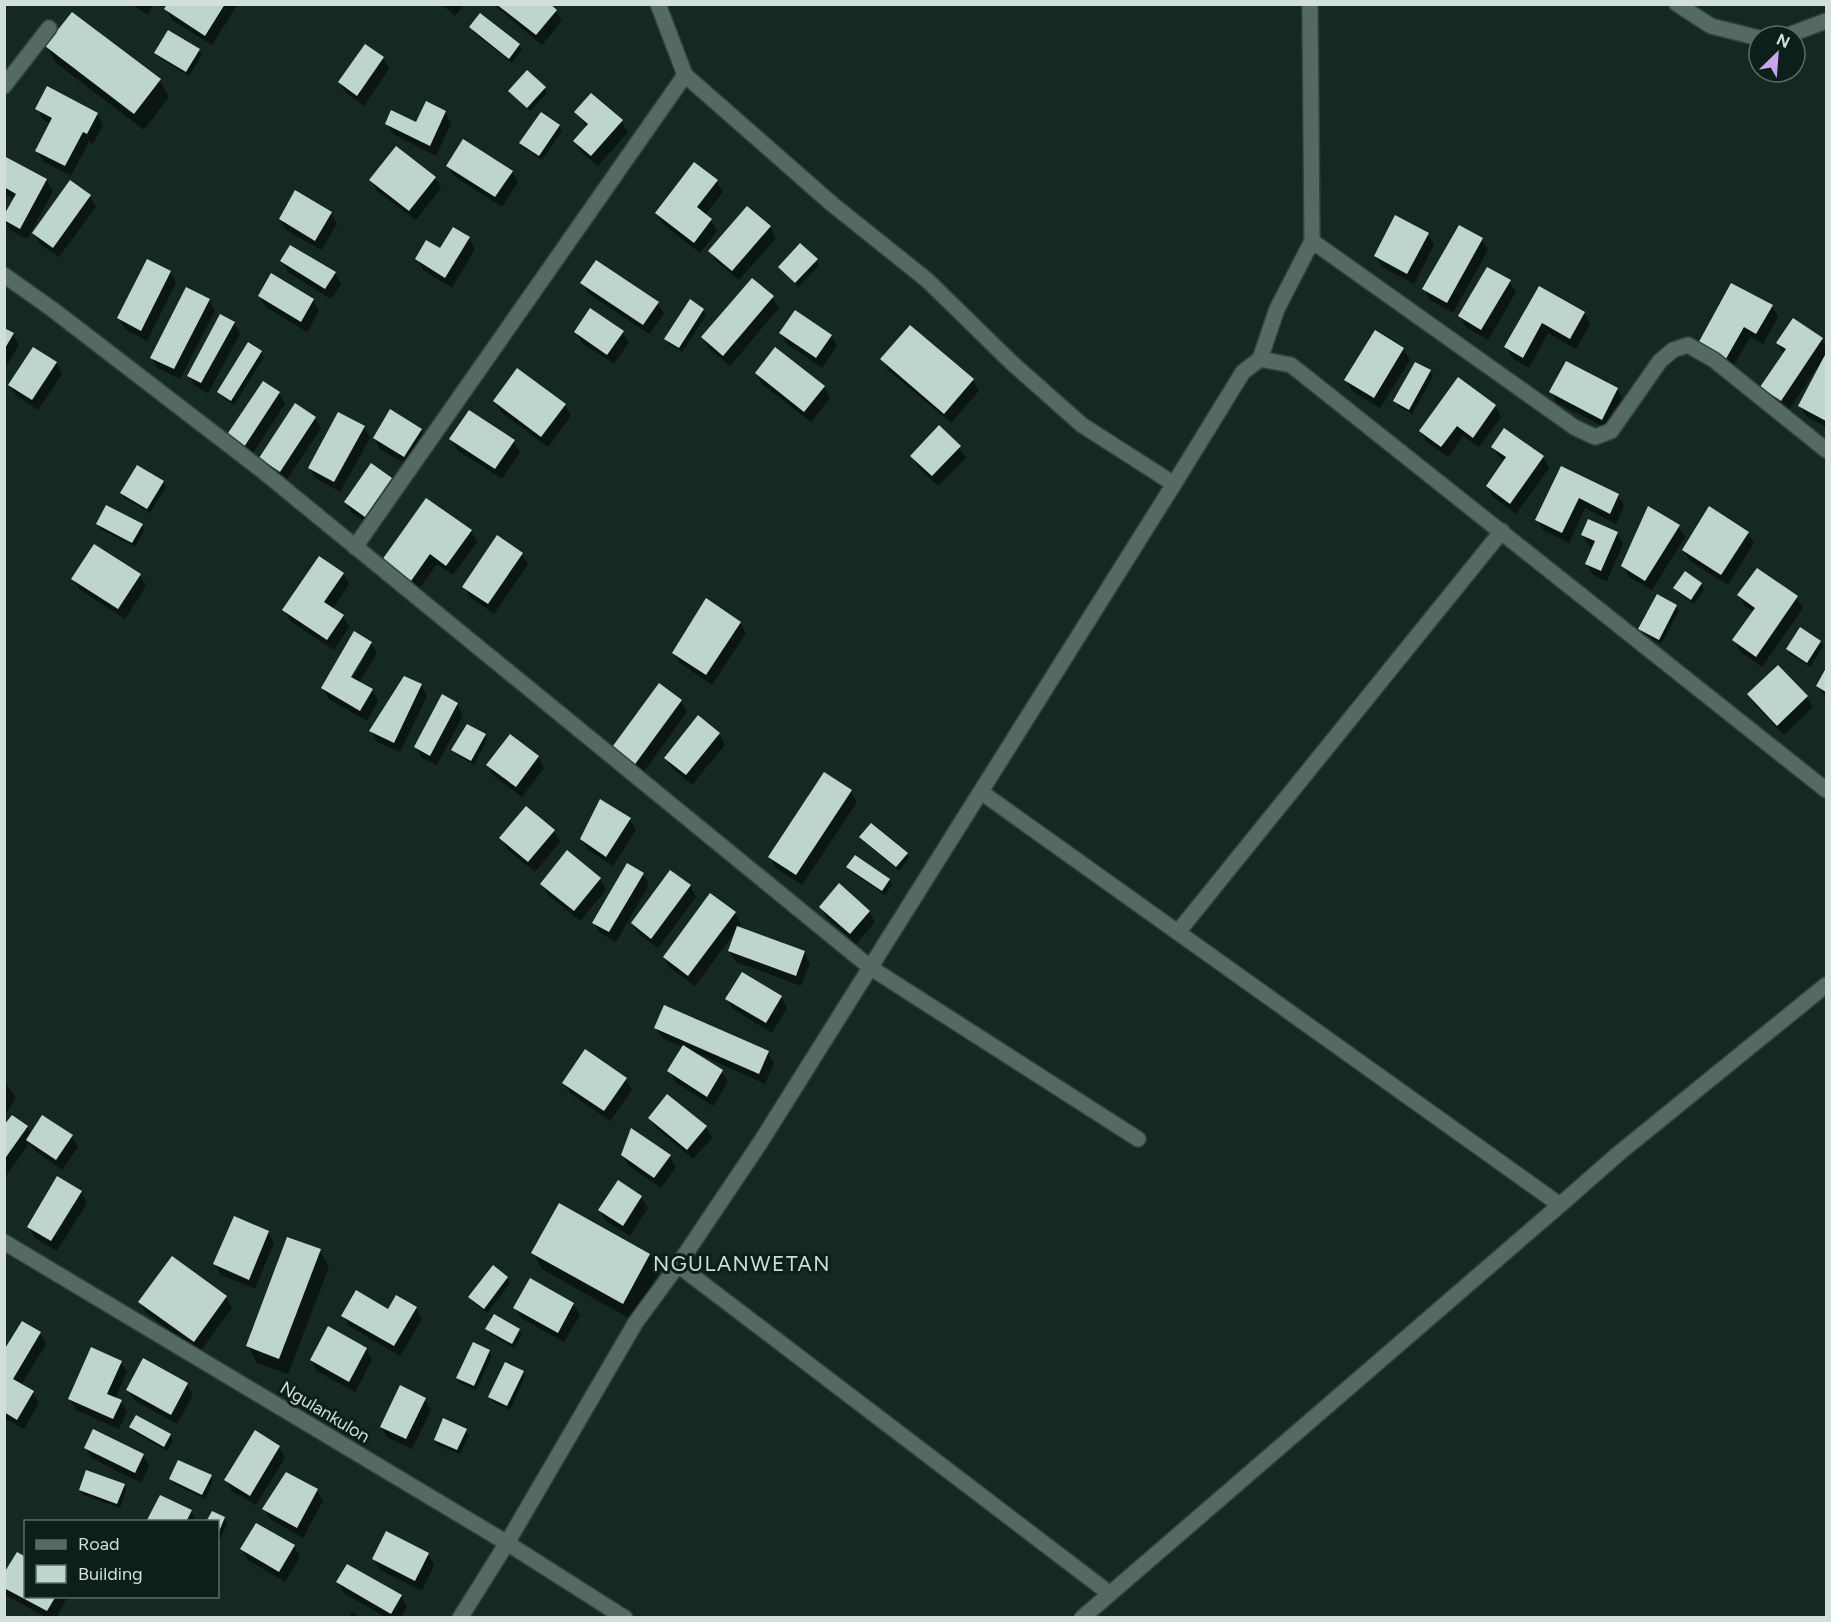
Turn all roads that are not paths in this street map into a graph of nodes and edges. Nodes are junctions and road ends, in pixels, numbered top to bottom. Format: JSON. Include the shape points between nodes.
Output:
{"nodes":[{"id":1,"x":658,"y":4,"type":"edge"},
{"id":2,"x":1310,"y":4,"type":"edge"},
{"id":3,"x":1677,"y":4,"type":"edge"},
{"id":4,"x":1827,"y":21,"type":"edge"},
{"id":5,"x":49,"y":28,"type":"dead end"},
{"id":6,"x":1807,"y":28,"type":"edge"},
{"id":7,"x":1747,"y":35,"type":"edge"},
{"id":8,"x":685,"y":75,"type":"junction"},
{"id":9,"x":4,"y":86,"type":"edge"},
{"id":10,"x":1312,"y":241,"type":"junction"},
{"id":11,"x":4,"y":275,"type":"edge"},
{"id":12,"x":1260,"y":359,"type":"junction"},
{"id":13,"x":1827,"y":450,"type":"edge"},
{"id":14,"x":1174,"y":484,"type":"junction"},
{"id":15,"x":1502,"y":531,"type":"junction"},
{"id":16,"x":355,"y":547,"type":"junction"},
{"id":17,"x":1827,"y":790,"type":"edge"},
{"id":18,"x":981,"y":792,"type":"junction"},
{"id":19,"x":1178,"y":932,"type":"junction"},
{"id":20,"x":871,"y":968,"type":"junction"},
{"id":21,"x":1827,"y":985,"type":"edge"},
{"id":22,"x":1138,"y":1139,"type":"dead end"},
{"id":23,"x":1560,"y":1204,"type":"junction"},
{"id":24,"x":4,"y":1242,"type":"edge"},
{"id":25,"x":678,"y":1265,"type":"junction"},
{"id":26,"x":507,"y":1543,"type":"junction"},
{"id":27,"x":1110,"y":1593,"type":"junction"},
{"id":28,"x":460,"y":1617,"type":"edge"},
{"id":29,"x":625,"y":1617,"type":"edge"},
{"id":30,"x":1082,"y":1617,"type":"edge"}],
"edges":[{"from":1,"to":8,"type":"street"},
{"from":2,"to":10,"type":"street"},
{"from":3,"to":7,"type":"street","via":[[1711,26]]},
{"from":4,"to":6,"type":"street"},
{"from":5,"to":9,"type":"street"},
{"from":8,"to":14,"type":"street","via":[[832,204],[927,280],[1082,425]]},
{"from":8,"to":16,"type":"street"},
{"from":10,"to":12,"type":"street","via":[[1277,309]]},
{"from":10,"to":13,"type":"street","via":[[1574,427],[1595,436],[1611,431],[1660,361],[1673,350],[1688,345],[1714,360]]},
{"from":11,"to":16,"type":"street","via":[[259,468]]},
{"from":12,"to":14,"type":"street","via":[[1243,372]]},
{"from":12,"to":15,"type":"street","via":[[1291,365]]},
{"from":14,"to":18,"type":"street"},
{"from":15,"to":17,"type":"street"},
{"from":15,"to":19,"type":"street"},
{"from":16,"to":20,"type":"street"},
{"from":18,"to":19,"type":"street"},
{"from":18,"to":20,"type":"street"},
{"from":19,"to":23,"type":"street"},
{"from":20,"to":22,"type":"street"},
{"from":20,"to":25,"type":"street"},
{"from":21,"to":23,"type":"street"},
{"from":23,"to":27,"type":"street"},
{"from":24,"to":26,"type":"street","name":"Ngulankulon"},
{"from":25,"to":26,"type":"street","via":[[636,1322]]},
{"from":25,"to":27,"type":"street"},
{"from":26,"to":28,"type":"street"},
{"from":26,"to":29,"type":"street","name":"Ngulankulon"},
{"from":27,"to":30,"type":"street"}]}
